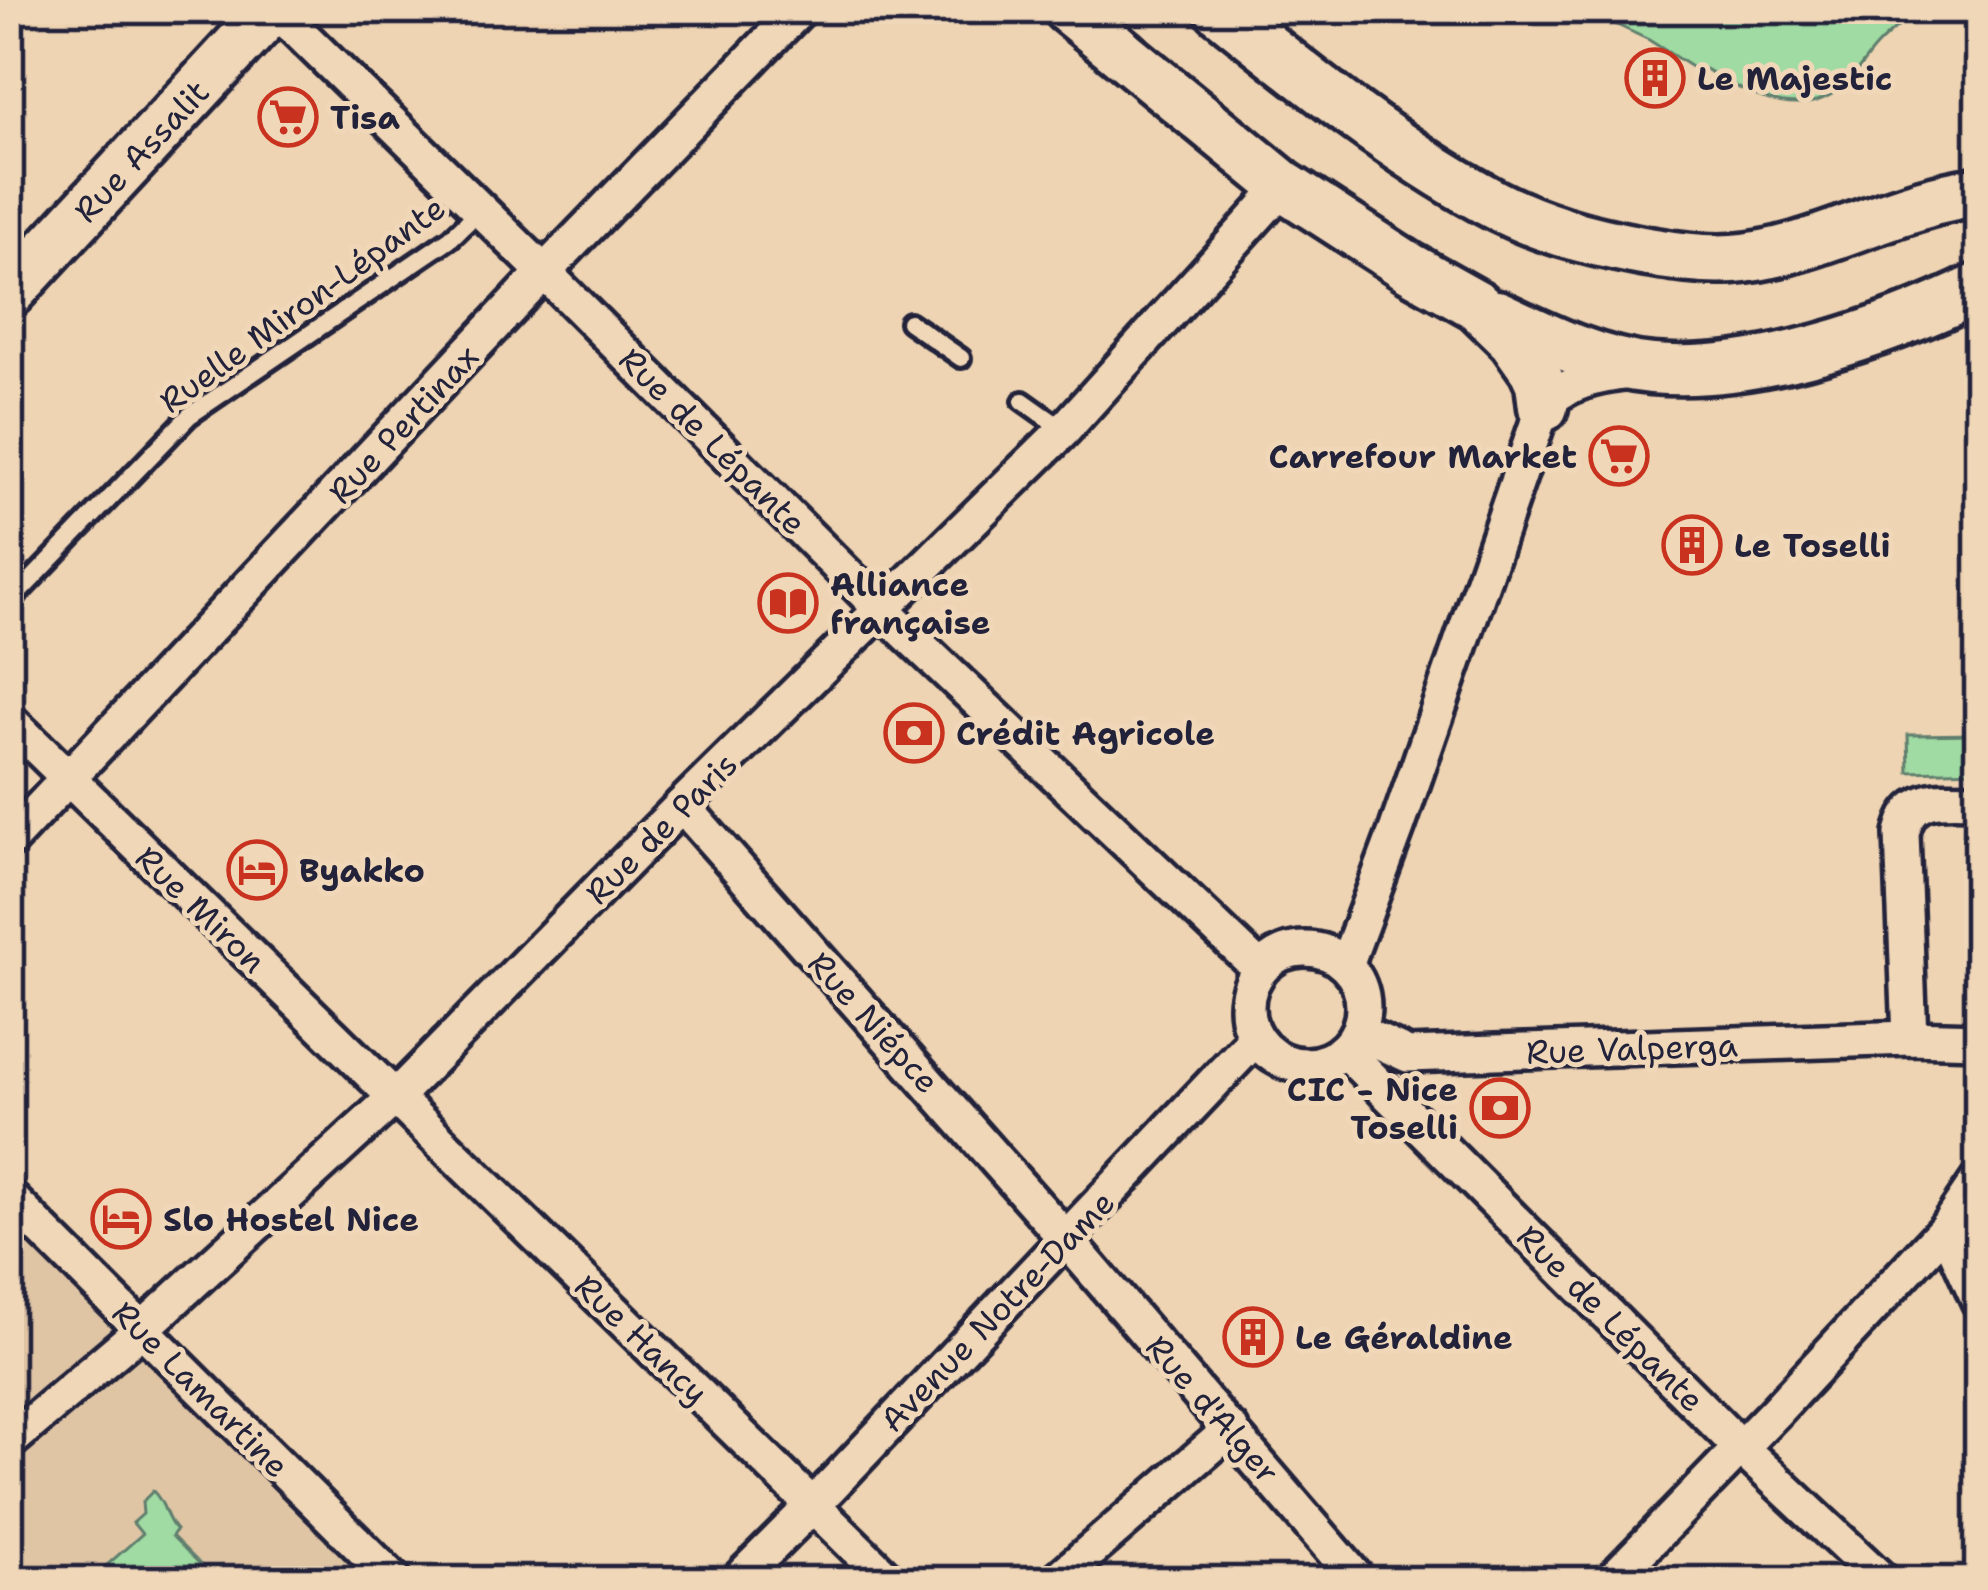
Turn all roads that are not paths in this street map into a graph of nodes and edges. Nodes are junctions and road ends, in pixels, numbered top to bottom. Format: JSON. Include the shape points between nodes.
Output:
{"nodes":[{"id":1,"x":273,"y":9,"type":"edge"},
{"id":2,"x":800,"y":9,"type":"edge"},
{"id":3,"x":1068,"y":9,"type":"edge"},
{"id":4,"x":1219,"y":9,"type":"edge"},
{"id":5,"x":1284,"y":185,"type":"junction"},
{"id":6,"x":1979,"y":190,"type":"edge"},
{"id":7,"x":481,"y":210,"type":"junction"},
{"id":8,"x":544,"y":272,"type":"junction"},
{"id":9,"x":1979,"y":288,"type":"edge"},
{"id":10,"x":9,"y":293,"type":"edge"},
{"id":11,"x":1478,"y":305,"type":"junction"},
{"id":12,"x":909,"y":322,"type":"dead end"},
{"id":13,"x":961,"y":358,"type":"dead end"},
{"id":14,"x":1651,"y":369,"type":"junction"},
{"id":15,"x":1023,"y":401,"type":"dead end"},
{"id":16,"x":1544,"y":406,"type":"junction"},
{"id":17,"x":1064,"y":430,"type":"junction"},
{"id":18,"x":9,"y":603,"type":"edge"},
{"id":19,"x":882,"y":610,"type":"junction"},
{"id":20,"x":9,"y":720,"type":"edge"},
{"id":21,"x":68,"y":777,"type":"junction"},
{"id":22,"x":1979,"y":800,"type":"edge"},
{"id":23,"x":682,"y":805,"type":"junction"},
{"id":24,"x":9,"y":841,"type":"edge"},
{"id":25,"x":1346,"y":965,"type":"junction"},
{"id":26,"x":1260,"y":969,"type":"junction"},
{"id":27,"x":1910,"y":1038,"type":"junction"},
{"id":28,"x":1255,"y":1039,"type":"junction"},
{"id":29,"x":1979,"y":1040,"type":"edge"},
{"id":30,"x":1351,"y":1041,"type":"junction"},
{"id":31,"x":394,"y":1098,"type":"junction"},
{"id":32,"x":1979,"y":1179,"type":"edge"},
{"id":33,"x":9,"y":1197,"type":"edge"},
{"id":34,"x":1946,"y":1228,"type":"junction"},
{"id":35,"x":1066,"y":1239,"type":"junction"},
{"id":36,"x":1979,"y":1300,"type":"edge"},
{"id":37,"x":141,"y":1330,"type":"junction"},
{"id":38,"x":1232,"y":1429,"type":"junction"},
{"id":39,"x":9,"y":1442,"type":"edge"},
{"id":40,"x":1740,"y":1447,"type":"junction"},
{"id":41,"x":813,"y":1505,"type":"junction"},
{"id":42,"x":394,"y":1581,"type":"edge"},
{"id":43,"x":737,"y":1581,"type":"edge"},
{"id":44,"x":890,"y":1581,"type":"edge"},
{"id":45,"x":1056,"y":1581,"type":"edge"},
{"id":46,"x":1359,"y":1581,"type":"edge"},
{"id":47,"x":1611,"y":1581,"type":"edge"},
{"id":48,"x":1883,"y":1581,"type":"edge"}],
"edges":[{"from":1,"to":7,"type":"street","name":"Rue de Lépante"},
{"from":1,"to":10,"type":"street","name":"Rue Assalit"},
{"from":2,"to":8,"type":"street","name":"Rue Pertinax"},
{"from":3,"to":5,"type":"street"},
{"from":4,"to":6,"type":"street","via":[[1322,91],[1489,202],[1608,244],[1732,259]]},
{"from":5,"to":11,"type":"street"},
{"from":5,"to":17,"type":"street","name":"Rue de Paris"},
{"from":7,"to":8,"type":"street","name":"Rue de Lépante"},
{"from":7,"to":18,"type":"lane","name":"Ruelle Miron-Lépante","via":[[189,416]]},
{"from":8,"to":19,"type":"street","name":"Rue de Lépante"},
{"from":8,"to":21,"type":"street","name":"Rue Pertinax"},
{"from":9,"to":14,"type":"street","via":[[1795,356]]},
{"from":11,"to":14,"type":"street","via":[[1570,349]]},
{"from":11,"to":16,"type":"street","via":[[1534,370]]},
{"from":12,"to":13,"type":"lane"},
{"from":14,"to":16,"type":"street","via":[[1587,380]]},
{"from":15,"to":17,"type":"lane"},
{"from":16,"to":25,"type":"street"},
{"from":17,"to":19,"type":"street","name":"Rue de Paris"},
{"from":19,"to":23,"type":"street","name":"Rue de Paris"},
{"from":19,"to":26,"type":"street","name":"Rue de Lépante"},
{"from":20,"to":21,"type":"street","name":"Rue Miron"},
{"from":21,"to":24,"type":"street","name":"Rue Pertinax"},
{"from":21,"to":31,"type":"street","name":"Rue Miron"},
{"from":22,"to":27,"type":"street","via":[[1917,805],[1904,823]]},
{"from":23,"to":31,"type":"street","name":"Rue de Paris"},
{"from":23,"to":35,"type":"street","name":"Rue Niépce"},
{"from":25,"to":26,"type":"street","via":[[1312,948],[1275,956]]},
{"from":25,"to":30,"type":"street","via":[[1363,997]]},
{"from":26,"to":28,"type":"street","via":[[1246,1003]]},
{"from":27,"to":29,"type":"street","name":"Rue Valperga"},
{"from":27,"to":30,"type":"street","name":"Rue Valperga","via":[[1408,1054]]},
{"from":28,"to":30,"type":"street","via":[[1287,1063],[1308,1065]]},
{"from":28,"to":35,"type":"street","name":"Avenue Notre-Dame"},
{"from":30,"to":40,"type":"street","name":"Rue de Lépante"},
{"from":31,"to":37,"type":"street","name":"Rue de Paris"},
{"from":31,"to":41,"type":"street","name":"Rue Hancy"},
{"from":32,"to":34,"type":"street"},
{"from":33,"to":37,"type":"street","name":"Rue Lamartine"},
{"from":34,"to":36,"type":"street"},
{"from":34,"to":40,"type":"street"},
{"from":35,"to":38,"type":"street","name":"Rue d'Alger"},
{"from":35,"to":41,"type":"street","name":"Avenue Notre-Dame"},
{"from":37,"to":39,"type":"street","name":"Rue de Paris"},
{"from":37,"to":42,"type":"street","name":"Rue Lamartine"},
{"from":38,"to":45,"type":"street"},
{"from":38,"to":46,"type":"street","name":"Rue d'Alger"},
{"from":40,"to":47,"type":"street"},
{"from":40,"to":48,"type":"street","name":"Rue de Lépante"},
{"from":41,"to":43,"type":"street","name":"Avenue Notre-Dame"},
{"from":41,"to":44,"type":"street","name":"Rue Hancy"}]}
